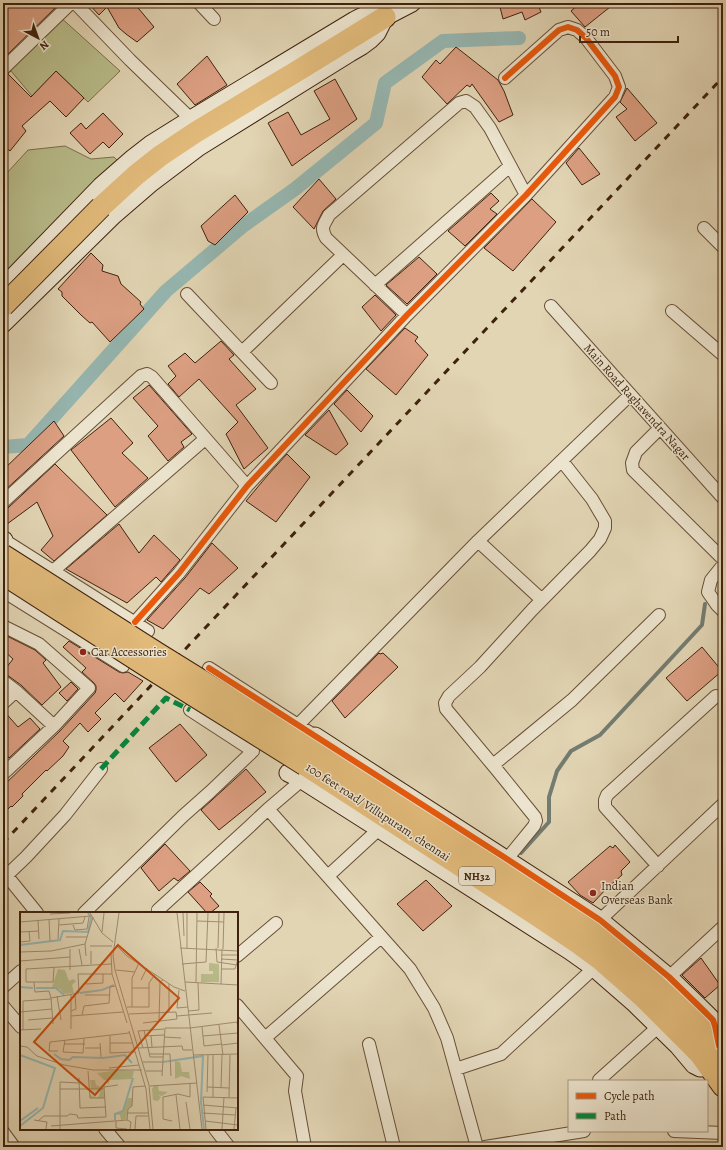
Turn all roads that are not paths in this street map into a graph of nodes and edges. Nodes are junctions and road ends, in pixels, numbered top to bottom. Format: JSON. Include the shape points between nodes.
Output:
{"nodes":[{"id":1,"x":71,"y":3,"type":"edge"},
{"id":2,"x":75,"y":3,"type":"edge"},
{"id":3,"x":199,"y":3,"type":"edge"},
{"id":4,"x":412,"y":3,"type":"edge"},
{"id":5,"x":385,"y":18,"type":"junction"},
{"id":6,"x":214,"y":19,"type":"dead end"},
{"id":7,"x":3,"y":69,"type":"edge"},
{"id":8,"x":505,"y":78,"type":"dead end"},
{"id":9,"x":191,"y":119,"type":"junction"},
{"id":10,"x":510,"y":166,"type":"junction"},
{"id":11,"x":526,"y":195,"type":"junction"},
{"id":12,"x":704,"y":228,"type":"dead end"},
{"id":13,"x":49,"y":239,"type":"junction"},
{"id":14,"x":723,"y":247,"type":"edge"},
{"id":15,"x":343,"y":255,"type":"junction"},
{"id":16,"x":69,"y":259,"type":"junction"},
{"id":17,"x":375,"y":285,"type":"junction"},
{"id":18,"x":3,"y":287,"type":"edge"},
{"id":19,"x":187,"y":294,"type":"dead end"},
{"id":20,"x":3,"y":306,"type":"edge"},
{"id":21,"x":551,"y":306,"type":"dead end"},
{"id":22,"x":672,"y":311,"type":"dead end"},
{"id":23,"x":407,"y":315,"type":"junction"},
{"id":24,"x":3,"y":324,"type":"edge"},
{"id":25,"x":242,"y":352,"type":"junction"},
{"id":26,"x":723,"y":355,"type":"edge"},
{"id":27,"x":271,"y":383,"type":"dead end"},
{"id":28,"x":630,"y":395,"type":"junction"},
{"id":29,"x":660,"y":428,"type":"junction"},
{"id":30,"x":205,"y":439,"type":"junction"},
{"id":31,"x":562,"y":461,"type":"junction"},
{"id":32,"x":247,"y":486,"type":"junction"},
{"id":33,"x":723,"y":498,"type":"edge"},
{"id":34,"x":3,"y":502,"type":"edge"},
{"id":35,"x":478,"y":541,"type":"junction"},
{"id":36,"x":3,"y":544,"type":"edge"},
{"id":37,"x":723,"y":559,"type":"edge"},
{"id":38,"x":723,"y":565,"type":"edge"},
{"id":39,"x":53,"y":571,"type":"junction"},
{"id":40,"x":3,"y":574,"type":"edge"},
{"id":41,"x":3,"y":591,"type":"edge"},
{"id":42,"x":542,"y":600,"type":"junction"},
{"id":43,"x":723,"y":611,"type":"edge"},
{"id":44,"x":658,"y":615,"type":"dead end"},
{"id":45,"x":134,"y":622,"type":"junction"},
{"id":46,"x":3,"y":626,"type":"edge"},
{"id":47,"x":148,"y":630,"type":"dead end"},
{"id":48,"x":122,"y":666,"type":"dead end"},
{"id":49,"x":209,"y":668,"type":"dead end"},
{"id":50,"x":3,"y":680,"type":"edge"},
{"id":51,"x":16,"y":691,"type":"junction"},
{"id":52,"x":716,"y":696,"type":"dead end"},
{"id":53,"x":3,"y":703,"type":"edge"},
{"id":54,"x":190,"y":710,"type":"dead end"},
{"id":55,"x":298,"y":725,"type":"junction"},
{"id":56,"x":54,"y":726,"type":"junction"},
{"id":57,"x":305,"y":761,"type":"junction"},
{"id":58,"x":493,"y":765,"type":"junction"},
{"id":59,"x":101,"y":770,"type":"dead end"},
{"id":60,"x":3,"y":774,"type":"edge"},
{"id":61,"x":723,"y":804,"type":"edge"},
{"id":62,"x":268,"y":809,"type":"junction"},
{"id":63,"x":380,"y":829,"type":"junction"},
{"id":64,"x":507,"y":859,"type":"junction"},
{"id":65,"x":658,"y":866,"type":"junction"},
{"id":66,"x":328,"y":876,"type":"junction"},
{"id":67,"x":5,"y":877,"type":"edge"},
{"id":68,"x":36,"y":912,"type":"edge"},
{"id":69,"x":85,"y":912,"type":"edge"},
{"id":70,"x":159,"y":912,"type":"edge"},
{"id":71,"x":600,"y":920,"type":"junction"},
{"id":72,"x":276,"y":923,"type":"dead end"},
{"id":73,"x":723,"y":927,"type":"edge"},
{"id":74,"x":381,"y":937,"type":"junction"},
{"id":75,"x":238,"y":955,"type":"edge"},
{"id":76,"x":594,"y":968,"type":"junction"},
{"id":77,"x":20,"y":972,"type":"edge"},
{"id":78,"x":669,"y":978,"type":"junction"},
{"id":79,"x":3,"y":987,"type":"edge"},
{"id":80,"x":238,"y":1005,"type":"edge"},
{"id":81,"x":3,"y":1006,"type":"edge"},
{"id":82,"x":20,"y":1026,"type":"edge"},
{"id":83,"x":658,"y":1027,"type":"junction"},
{"id":84,"x":265,"y":1038,"type":"junction"},
{"id":85,"x":368,"y":1044,"type":"dead end"},
{"id":86,"x":717,"y":1055,"type":"edge"},
{"id":87,"x":456,"y":1069,"type":"junction"},
{"id":88,"x":599,"y":1080,"type":"edge"},
{"id":89,"x":723,"y":1086,"type":"edge"},
{"id":90,"x":106,"y":1130,"type":"edge"},
{"id":91,"x":216,"y":1130,"type":"edge"},
{"id":92,"x":3,"y":1132,"type":"edge"},
{"id":93,"x":578,"y":1132,"type":"edge"},
{"id":94,"x":698,"y":1132,"type":"edge"},
{"id":95,"x":723,"y":1133,"type":"edge"},
{"id":96,"x":14,"y":1147,"type":"edge"},
{"id":97,"x":120,"y":1147,"type":"edge"},
{"id":98,"x":229,"y":1147,"type":"edge"},
{"id":99,"x":305,"y":1147,"type":"edge"},
{"id":100,"x":394,"y":1147,"type":"edge"},
{"id":101,"x":477,"y":1147,"type":"edge"},
{"id":102,"x":485,"y":1147,"type":"edge"}],
"edges":[{"from":1,"to":7,"type":"street"},
{"from":2,"to":9,"type":"street"},
{"from":3,"to":6,"type":"street"},
{"from":4,"to":5,"type":"street"},
{"from":5,"to":9,"type":"street","via":[[364,15]]},
{"from":5,"to":16,"type":"street","via":[[377,33],[362,46],[199,147],[150,184]]},
{"from":5,"to":20,"type":"highway","bridge":true,"via":[[160,156],[101,207]]},
{"from":8,"to":11,"type":"street","via":[[559,30],[568,27],[577,30],[586,38],[619,87],[615,98]]},
{"from":9,"to":13,"type":"street","via":[[133,158],[101,186]]},
{"from":10,"to":11,"type":"street"},
{"from":10,"to":15,"type":"street","via":[[490,128],[475,107],[466,101],[459,102],[329,214],[323,232]]},
{"from":10,"to":17,"type":"street"},
{"from":11,"to":23,"type":"street"},
{"from":12,"to":14,"type":"street"},
{"from":13,"to":16,"type":"street"},
{"from":13,"to":18,"type":"street"},
{"from":15,"to":17,"type":"street"},
{"from":15,"to":25,"type":"street"},
{"from":16,"to":24,"type":"street"},
{"from":17,"to":23,"type":"street"},
{"from":19,"to":25,"type":"street"},
{"from":21,"to":28,"type":"street","name":"Main Road Raghavendra Nagar"},
{"from":22,"to":26,"type":"street"},
{"from":23,"to":32,"type":"street"},
{"from":25,"to":27,"type":"street"},
{"from":28,"to":29,"type":"street","name":"Main Road Raghavendra Nagar"},
{"from":28,"to":31,"type":"street"},
{"from":29,"to":33,"type":"street","name":"Main Road Raghavendra Nagar"},
{"from":29,"to":37,"type":"street","via":[[636,452],[632,463],[633,470]]},
{"from":30,"to":32,"type":"street"},
{"from":30,"to":34,"type":"street","via":[[147,374],[141,376]]},
{"from":30,"to":39,"type":"street"},
{"from":31,"to":35,"type":"street"},
{"from":31,"to":42,"type":"street","via":[[592,499],[605,521],[605,528],[590,551]]},
{"from":32,"to":45,"type":"street","via":[[179,573]]},
{"from":35,"to":42,"type":"street"},
{"from":35,"to":55,"type":"street"},
{"from":36,"to":39,"type":"street"},
{"from":36,"to":57,"type":"highway","name":"100 feet road/ Villupuram, chennai","number":"NH32","bridge":true},
{"from":38,"to":43,"type":"street","via":[[711,580],[708,592]]},
{"from":39,"to":45,"type":"street"},
{"from":40,"to":57,"type":"highway","name":"100 feet road/ Villupuram, chennai","number":"NH32","bridge":true,"via":[[148,667]]},
{"from":41,"to":48,"type":"street"},
{"from":42,"to":58,"type":"street","via":[[445,703],[446,709]]},
{"from":44,"to":58,"type":"street","via":[[572,700]]},
{"from":45,"to":47,"type":"street"},
{"from":46,"to":56,"type":"street","via":[[39,644],[89,688]]},
{"from":49,"to":55,"type":"street"},
{"from":50,"to":51,"type":"street"},
{"from":51,"to":53,"type":"street"},
{"from":51,"to":56,"type":"street"},
{"from":52,"to":65,"type":"street","via":[[607,795],[605,800],[605,807]]},
{"from":54,"to":69,"type":"street","via":[[253,751]]},
{"from":55,"to":57,"type":"street"},
{"from":56,"to":60,"type":"street"},
{"from":57,"to":62,"type":"street"},
{"from":57,"to":63,"type":"street"},
{"from":57,"to":64,"type":"street"},
{"from":57,"to":86,"type":"highway","name":"100 feet road/ Villupuram, chennai","number":"NH32","via":[[405,809],[590,930],[654,983],[708,1034]]},
{"from":58,"to":64,"type":"street","via":[[536,821]]},
{"from":59,"to":67,"type":"street","via":[[65,815]]},
{"from":61,"to":65,"type":"street"},
{"from":62,"to":66,"type":"street"},
{"from":62,"to":70,"type":"street","via":[[158,910]]},
{"from":63,"to":66,"type":"street"},
{"from":63,"to":76,"type":"street","via":[[570,950]]},
{"from":64,"to":71,"type":"street"},
{"from":65,"to":71,"type":"street"},
{"from":66,"to":74,"type":"street"},
{"from":67,"to":68,"type":"street"},
{"from":71,"to":78,"type":"street"},
{"from":72,"to":75,"type":"street"},
{"from":73,"to":78,"type":"street"},
{"from":74,"to":84,"type":"street"},
{"from":74,"to":87,"type":"street","via":[[410,969],[434,1008],[448,1038]]},
{"from":76,"to":83,"type":"street"},
{"from":76,"to":87,"type":"street","via":[[501,1054]]},
{"from":77,"to":79,"type":"street"},
{"from":78,"to":86,"type":"street","via":[[713,1020]]},
{"from":80,"to":84,"type":"street"},
{"from":81,"to":82,"type":"street"},
{"from":83,"to":86,"type":"street","via":[[700,1068]]},
{"from":83,"to":88,"type":"street"},
{"from":84,"to":99,"type":"street","via":[[297,1076],[295,1091]]},
{"from":85,"to":100,"type":"street"},
{"from":86,"to":89,"type":"highway","name":"100 feet road/ Villupuram, chennai","number":"NH32"},
{"from":87,"to":101,"type":"street"},
{"from":90,"to":97,"type":"street"},
{"from":91,"to":98,"type":"street"},
{"from":92,"to":96,"type":"street"},
{"from":93,"to":102,"type":"street"},
{"from":94,"to":95,"type":"street"}]}
